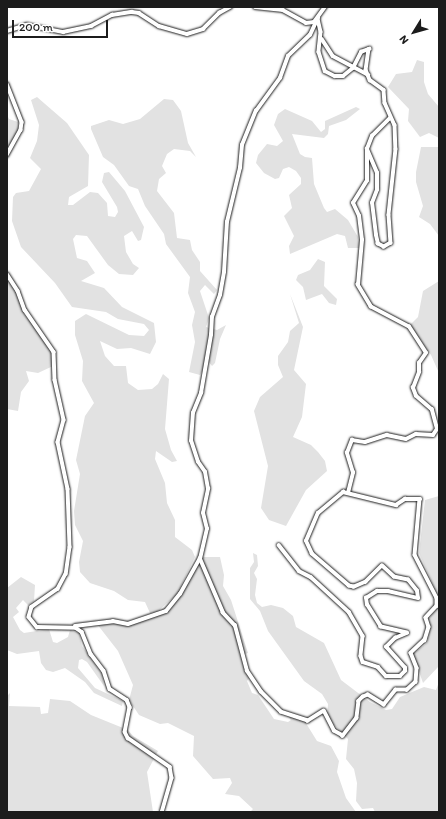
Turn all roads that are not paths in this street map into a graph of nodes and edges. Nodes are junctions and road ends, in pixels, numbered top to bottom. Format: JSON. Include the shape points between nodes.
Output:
{"nodes":[{"id":1,"x":230,"y":7,"type":"edge"},
{"id":2,"x":255,"y":7,"type":"edge"},
{"id":3,"x":325,"y":7,"type":"edge"},
{"id":4,"x":318,"y":18,"type":"junction"},
{"id":5,"x":7,"y":31,"type":"edge"},
{"id":6,"x":321,"y":32,"type":"junction"},
{"id":7,"x":368,"y":75,"type":"junction"},
{"id":8,"x":7,"y":84,"type":"edge"},
{"id":9,"x":390,"y":118,"type":"junction"},
{"id":10,"x":367,"y":149,"type":"junction"},
{"id":11,"x":7,"y":155,"type":"edge"},
{"id":12,"x":7,"y":274,"type":"edge"},
{"id":13,"x":348,"y":493,"type":"junction"},
{"id":14,"x":279,"y":546,"type":"dead end"},
{"id":15,"x":201,"y":557,"type":"junction"},
{"id":16,"x":68,"y":627,"type":"junction"},
{"id":17,"x":162,"y":812,"type":"edge"}],
"edges":[{"from":1,"to":5,"type":"street","via":[[219,13],[203,29],[187,34],[159,26],[140,13],[132,12],[116,13],[91,26],[63,32],[27,25]]},
{"from":2,"to":4,"type":"street","via":[[283,10],[306,23],[314,22]]},
{"from":3,"to":4,"type":"street"},
{"from":4,"to":6,"type":"street"},
{"from":4,"to":15,"type":"street","via":[[310,35],[288,56],[280,78],[256,111],[242,145],[240,168],[227,222],[220,295],[212,317],[201,393],[192,416],[191,444],[205,472],[208,490],[203,513],[207,529]]},
{"from":6,"to":7,"type":"street","via":[[322,41],[333,56]]},
{"from":6,"to":7,"type":"street","via":[[319,52],[325,71],[340,77],[347,74],[361,52],[367,48],[370,52],[366,70]]},
{"from":7,"to":9,"type":"street","via":[[384,90]]},
{"from":8,"to":11,"type":"street","via":[[22,122],[21,130]]},
{"from":9,"to":10,"type":"street","via":[[372,136]]},
{"from":9,"to":10,"type":"street","via":[[395,124],[396,149],[390,209],[391,243],[384,247],[378,244],[376,235],[372,203],[377,190],[376,173]]},
{"from":10,"to":13,"type":"street","via":[[367,181],[353,203],[359,216],[362,240],[359,289],[377,313],[409,327],[425,350],[426,355],[419,363],[419,372],[413,388],[416,396],[432,410],[436,429],[434,435],[416,434],[406,439],[387,435],[365,442],[352,440],[347,453],[352,473]]},
{"from":12,"to":16,"type":"street","via":[[18,291],[25,310],[54,352],[54,380],[64,420],[58,442],[68,490],[70,547],[66,574],[58,589],[32,607],[29,617],[37,627]]},
{"from":13,"to":14,"type":"street","via":[[339,494],[318,513],[306,541],[312,554],[349,586],[354,588],[366,582],[382,566],[394,577],[408,580],[417,591],[418,598],[388,591],[377,591],[366,598],[367,605],[381,627],[407,633],[395,638],[386,647],[405,668],[403,674],[386,676],[373,664],[363,662],[363,636],[349,612],[311,577],[299,571]]},
{"from":13,"to":15,"type":"street","via":[[396,505],[405,499],[420,499],[415,555],[437,598],[437,606],[426,618],[429,627],[425,640],[411,653],[417,668],[416,682],[407,690],[396,690],[384,704],[368,695],[363,697],[359,701],[357,718],[343,736],[330,726],[324,711],[308,721],[300,720],[281,712],[261,692],[247,671],[236,626],[222,613]]},
{"from":15,"to":16,"type":"street","via":[[180,594],[166,611],[128,624],[113,621]]},
{"from":16,"to":17,"type":"street","via":[[82,632],[91,654],[104,672],[110,689],[127,700],[130,707],[125,732],[128,738],[170,767],[172,778]]}]}
